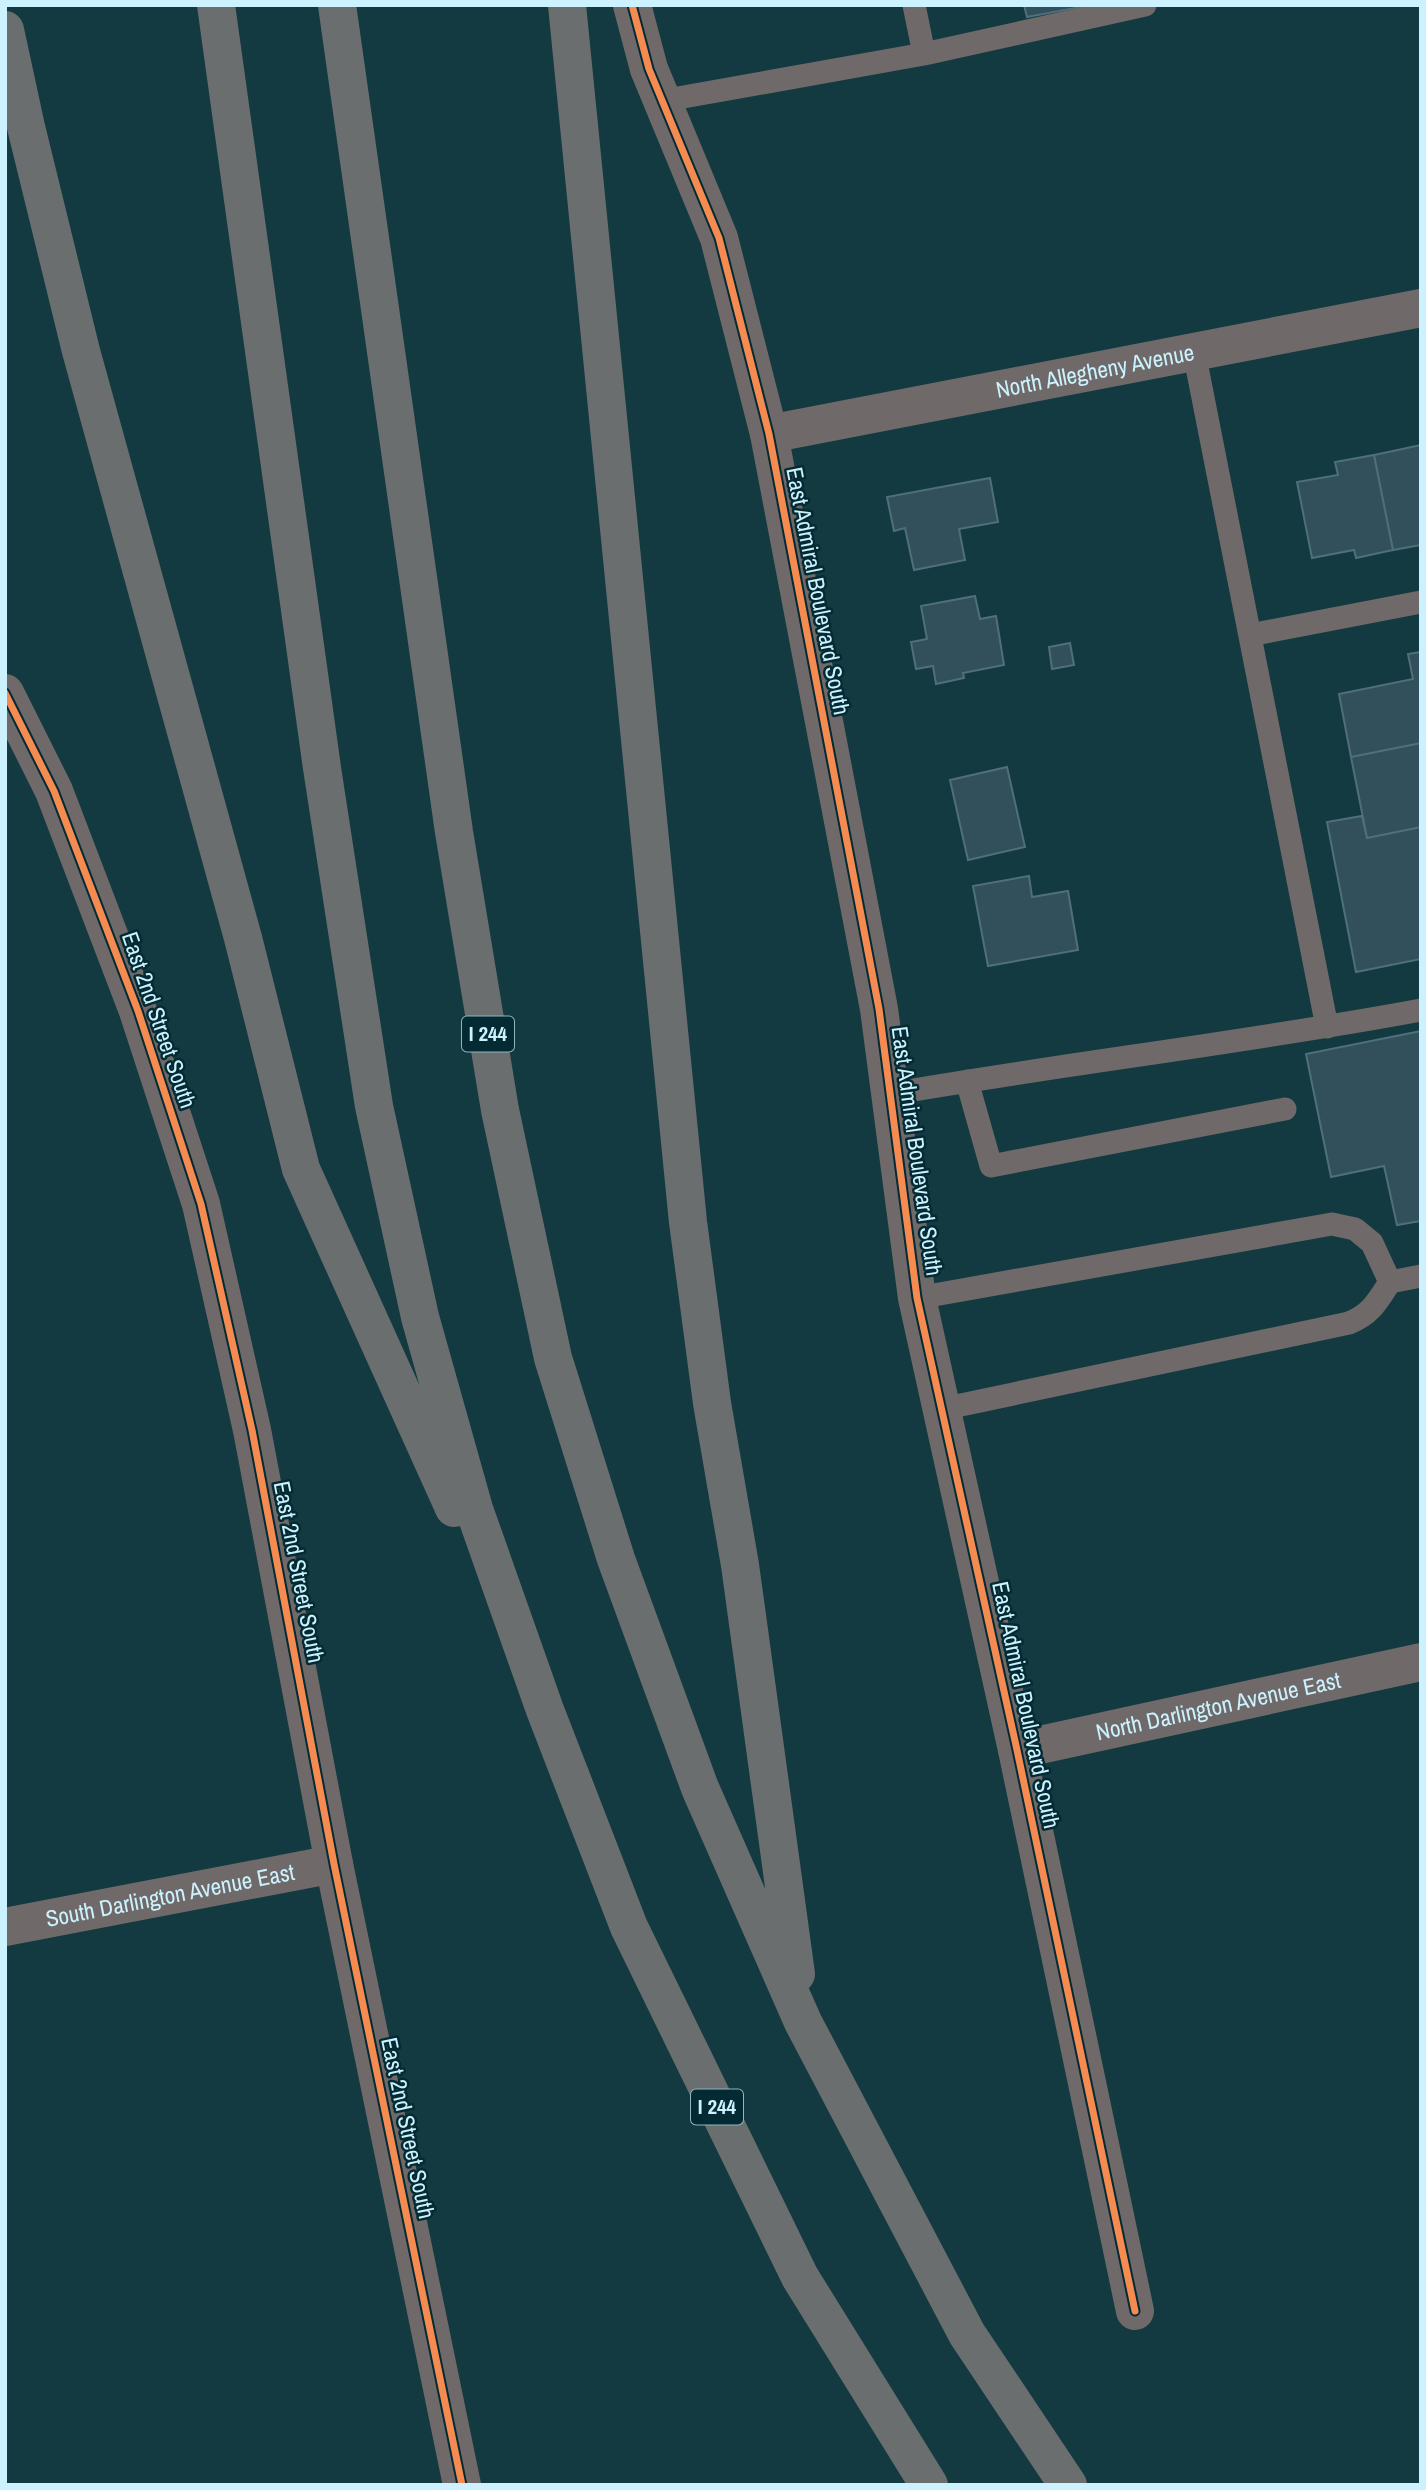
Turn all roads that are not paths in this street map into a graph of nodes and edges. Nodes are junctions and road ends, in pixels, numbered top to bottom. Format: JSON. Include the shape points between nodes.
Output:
{"nodes":[{"id":1,"x":216,"y":5,"type":"edge"},
{"id":2,"x":337,"y":5,"type":"edge"},
{"id":3,"x":568,"y":5,"type":"edge"},
{"id":4,"x":632,"y":5,"type":"edge"},
{"id":5,"x":914,"y":5,"type":"edge"},
{"id":6,"x":1145,"y":5,"type":"edge"},
{"id":7,"x":5,"y":30,"type":"edge"},
{"id":8,"x":924,"y":54,"type":"junction"},
{"id":9,"x":661,"y":101,"type":"junction"},
{"id":10,"x":1421,"y":308,"type":"edge"},
{"id":11,"x":1194,"y":352,"type":"junction"},
{"id":12,"x":769,"y":434,"type":"junction"},
{"id":13,"x":1421,"y":602,"type":"edge"},
{"id":14,"x":1250,"y":635,"type":"junction"},
{"id":15,"x":5,"y":693,"type":"edge"},
{"id":16,"x":1421,"y":1010,"type":"edge"},
{"id":17,"x":1328,"y":1027,"type":"junction"},
{"id":18,"x":967,"y":1080,"type":"junction"},
{"id":19,"x":890,"y":1094,"type":"junction"},
{"id":20,"x":1284,"y":1109,"type":"dead end"},
{"id":21,"x":1421,"y":1276,"type":"edge"},
{"id":22,"x":1390,"y":1282,"type":"junction"},
{"id":23,"x":917,"y":1297,"type":"junction"},
{"id":24,"x":942,"y":1409,"type":"junction"},
{"id":25,"x":1421,"y":1662,"type":"edge"},
{"id":26,"x":545,"y":1710,"type":"junction"},
{"id":27,"x":1017,"y":1750,"type":"junction"},
{"id":28,"x":334,"y":1864,"type":"junction"},
{"id":29,"x":5,"y":1927,"type":"edge"},
{"id":30,"x":803,"y":2022,"type":"junction"},
{"id":31,"x":1135,"y":2311,"type":"dead end"},
{"id":32,"x":462,"y":2485,"type":"edge"},
{"id":33,"x":929,"y":2485,"type":"edge"},
{"id":34,"x":1068,"y":2485,"type":"edge"}],
"edges":[{"from":1,"to":26,"type":"highway","number":"I 244","via":[[374,1106],[421,1317],[474,1509]]},
{"from":2,"to":30,"type":"highway","number":"I 244","via":[[454,832],[500,1110],[553,1358],[616,1559],[700,1788]]},
{"from":3,"to":30,"type":"highway","via":[[688,1222]]},
{"from":4,"to":9,"type":"street","name":"East Admiral Boulevard South"},
{"from":5,"to":8,"type":"lane"},
{"from":6,"to":8,"type":"lane"},
{"from":7,"to":26,"type":"highway","via":[[81,351],[243,938],[301,1169]]},
{"from":8,"to":9,"type":"lane"},
{"from":9,"to":12,"type":"street","name":"East Admiral Boulevard South","via":[[719,238]]},
{"from":10,"to":11,"type":"street","name":"North Allegheny Avenue"},
{"from":11,"to":12,"type":"street","name":"North Allegheny Avenue"},
{"from":11,"to":14,"type":"lane"},
{"from":12,"to":19,"type":"street","name":"East Admiral Boulevard South","via":[[879,1009]]},
{"from":13,"to":14,"type":"lane"},
{"from":14,"to":17,"type":"lane"},
{"from":15,"to":28,"type":"street","name":"East 2nd Street South","via":[[54,791],[133,998],[201,1204],[253,1430]]},
{"from":16,"to":17,"type":"lane"},
{"from":17,"to":18,"type":"lane"},
{"from":18,"to":19,"type":"lane"},
{"from":18,"to":20,"type":"lane","via":[[991,1166]]},
{"from":19,"to":23,"type":"street","name":"East Admiral Boulevard South"},
{"from":21,"to":22,"type":"lane"},
{"from":22,"to":23,"type":"lane","via":[[1372,1243],[1355,1229],[1332,1224]]},
{"from":22,"to":24,"type":"lane","via":[[1376,1305],[1349,1323]]},
{"from":23,"to":24,"type":"street","name":"East Admiral Boulevard South"},
{"from":24,"to":27,"type":"street","name":"East Admiral Boulevard South"},
{"from":25,"to":27,"type":"street","name":"North Darlington Avenue East"},
{"from":26,"to":33,"type":"highway","number":"I 244","via":[[629,1927],[800,2277]]},
{"from":27,"to":31,"type":"street","name":"East Admiral Boulevard South"},
{"from":28,"to":29,"type":"street","name":"South Darlington Avenue East"},
{"from":28,"to":32,"type":"street","name":"East 2nd Street South"},
{"from":30,"to":34,"type":"highway","number":"I 244","via":[[967,2334]]}]}
